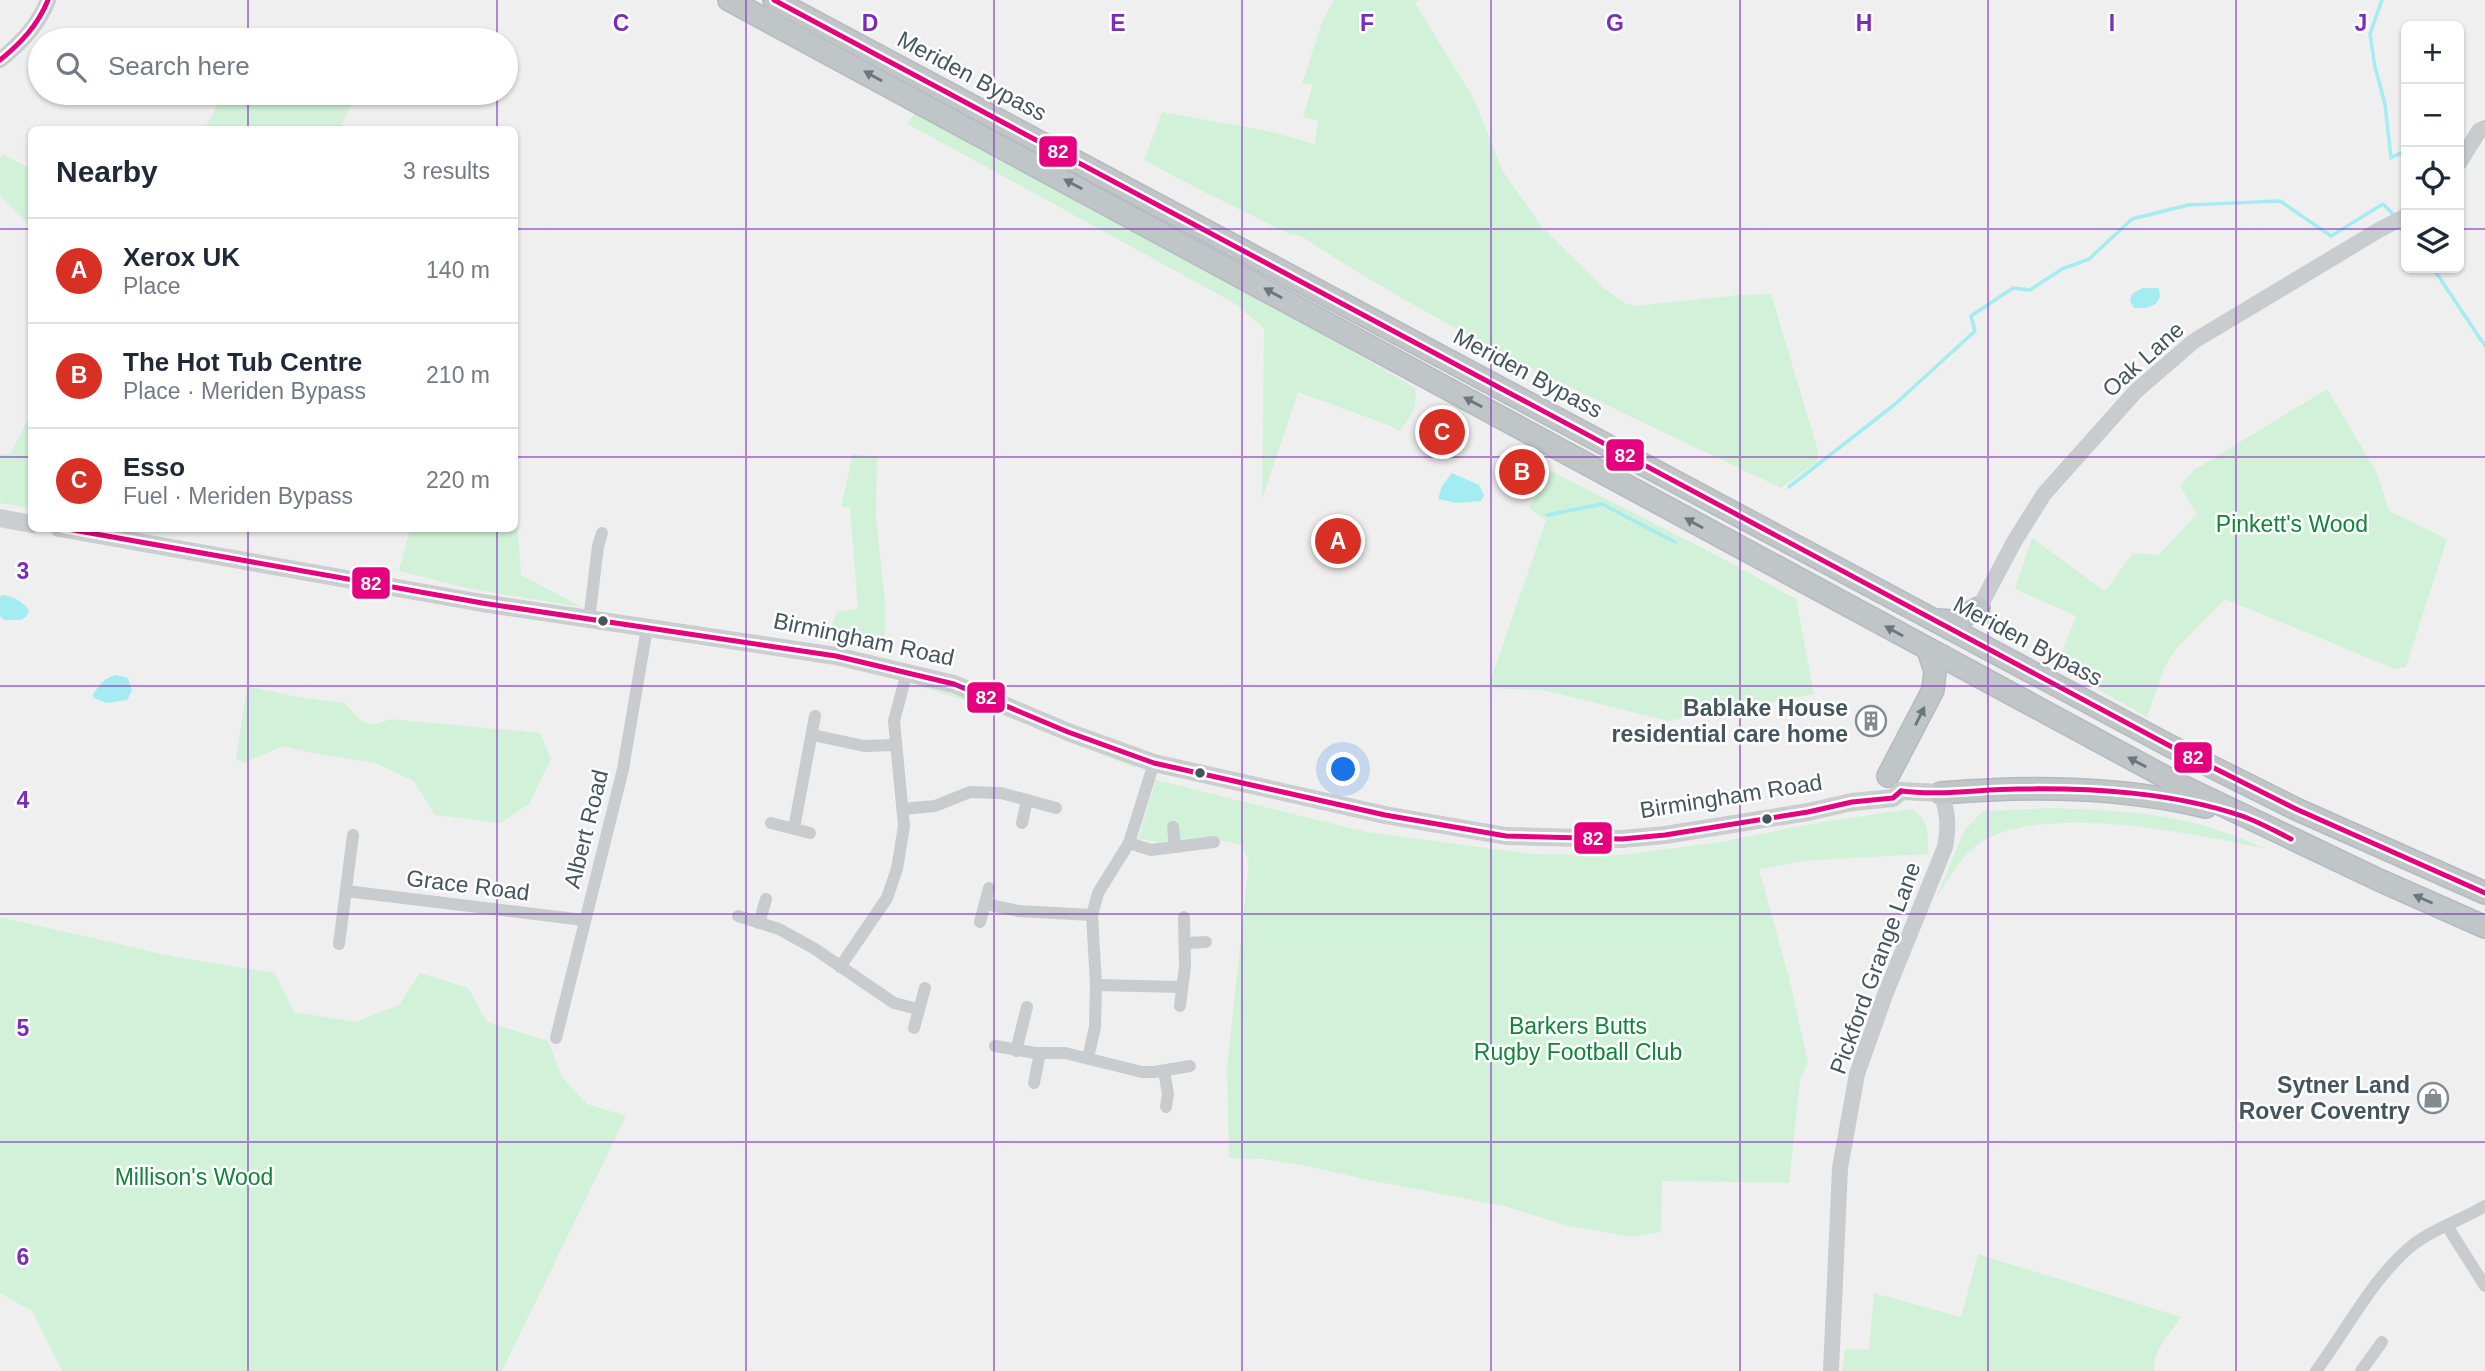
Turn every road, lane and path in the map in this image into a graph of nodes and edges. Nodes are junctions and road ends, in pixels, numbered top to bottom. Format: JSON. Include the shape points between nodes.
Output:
{"nodes":[{"id":1,"x":48,"y":0,"type":"edge"},
{"id":2,"x":729,"y":0,"type":"edge"},
{"id":3,"x":774,"y":0,"type":"edge"},
{"id":4,"x":32,"y":28,"type":"edge"},
{"id":5,"x":28,"y":33,"type":"edge"},
{"id":6,"x":0,"y":60,"type":"edge"},
{"id":7,"x":2485,"y":128,"type":"edge"},
{"id":8,"x":2464,"y":155,"type":"edge"},
{"id":9,"x":2401,"y":219,"type":"edge"},
{"id":10,"x":0,"y":518,"type":"edge"},
{"id":11,"x":28,"y":522,"type":"edge"},
{"id":12,"x":81,"y":532,"type":"edge"},
{"id":13,"x":602,"y":533,"type":"dead end"},
{"id":14,"x":1979,"y":608,"type":"junction"},
{"id":15,"x":589,"y":620,"type":"junction"},
{"id":16,"x":1933,"y":620,"type":"junction"},
{"id":17,"x":648,"y":628,"type":"junction"},
{"id":18,"x":1984,"y":647,"type":"junction"},
{"id":19,"x":1928,"y":650,"type":"junction"},
{"id":20,"x":907,"y":672,"type":"junction"},
{"id":21,"x":815,"y":716,"type":"dead end"},
{"id":22,"x":813,"y":735,"type":"junction"},
{"id":23,"x":895,"y":745,"type":"junction"},
{"id":24,"x":1154,"y":763,"type":"junction"},
{"id":25,"x":1889,"y":788,"type":"junction"},
{"id":26,"x":1941,"y":793,"type":"junction"},
{"id":27,"x":1027,"y":800,"type":"junction"},
{"id":28,"x":1056,"y":808,"type":"dead end"},
{"id":29,"x":903,"y":809,"type":"junction"},
{"id":30,"x":2242,"y":816,"type":"junction"},
{"id":31,"x":2321,"y":820,"type":"junction"},
{"id":32,"x":771,"y":823,"type":"dead end"},
{"id":33,"x":1022,"y":823,"type":"dead end"},
{"id":34,"x":1173,"y":827,"type":"dead end"},
{"id":35,"x":794,"y":828,"type":"junction"},
{"id":36,"x":810,"y":834,"type":"dead end"},
{"id":37,"x":353,"y":835,"type":"dead end"},
{"id":38,"x":1214,"y":842,"type":"dead end"},
{"id":39,"x":1129,"y":843,"type":"junction"},
{"id":40,"x":1175,"y":847,"type":"junction"},
{"id":41,"x":2485,"y":878,"type":"edge"},
{"id":42,"x":989,"y":888,"type":"dead end"},
{"id":43,"x":346,"y":891,"type":"junction"},
{"id":44,"x":2485,"y":893,"type":"edge"},
{"id":45,"x":766,"y":899,"type":"dead end"},
{"id":46,"x":986,"y":904,"type":"junction"},
{"id":47,"x":1092,"y":915,"type":"junction"},
{"id":48,"x":738,"y":916,"type":"dead end"},
{"id":49,"x":1184,"y":917,"type":"dead end"},
{"id":50,"x":584,"y":920,"type":"junction"},
{"id":51,"x":980,"y":922,"type":"dead end"},
{"id":52,"x":759,"y":923,"type":"junction"},
{"id":53,"x":2485,"y":927,"type":"edge"},
{"id":54,"x":1206,"y":942,"type":"dead end"},
{"id":55,"x":1186,"y":943,"type":"junction"},
{"id":56,"x":339,"y":944,"type":"dead end"},
{"id":57,"x":841,"y":967,"type":"junction"},
{"id":58,"x":1096,"y":985,"type":"junction"},
{"id":59,"x":1181,"y":987,"type":"junction"},
{"id":60,"x":925,"y":988,"type":"dead end"},
{"id":61,"x":1180,"y":1006,"type":"dead end"},
{"id":62,"x":1027,"y":1007,"type":"dead end"},
{"id":63,"x":918,"y":1009,"type":"junction"},
{"id":64,"x":914,"y":1028,"type":"dead end"},
{"id":65,"x":556,"y":1038,"type":"dead end"},
{"id":66,"x":995,"y":1046,"type":"dead end"},
{"id":67,"x":1016,"y":1051,"type":"junction"},
{"id":68,"x":1040,"y":1053,"type":"junction"},
{"id":69,"x":1088,"y":1058,"type":"junction"},
{"id":70,"x":1190,"y":1066,"type":"dead end"},
{"id":71,"x":1164,"y":1071,"type":"junction"},
{"id":72,"x":1034,"y":1083,"type":"dead end"},
{"id":73,"x":1166,"y":1107,"type":"dead end"},
{"id":74,"x":2485,"y":1206,"type":"edge"},
{"id":75,"x":2447,"y":1226,"type":"junction"},
{"id":76,"x":2485,"y":1286,"type":"edge"},
{"id":77,"x":2382,"y":1342,"type":"dead end"},
{"id":78,"x":1831,"y":1371,"type":"edge"},
{"id":79,"x":2316,"y":1371,"type":"edge"},
{"id":80,"x":2361,"y":1371,"type":"edge"}],
"edges":[{"from":1,"to":4,"type":"street"},
{"from":19,"to":2,"type":"highway","name":"Meriden Bypass","one_way":true},
{"from":3,"to":16,"type":"highway","name":"Meriden Bypass"},
{"from":5,"to":6,"type":"street"},
{"from":7,"to":8,"type":"street"},
{"from":9,"to":14,"type":"street","name":"Oak Lane","via":[[2194,341],[2136,391],[2044,494]]},
{"from":10,"to":11,"type":"main road"},
{"from":12,"to":15,"type":"main road","name":"Birmingham Road"},
{"from":13,"to":15,"type":"street"},
{"from":14,"to":16,"type":"highway","via":[[1954,621]]},
{"from":14,"to":18,"type":"highway"},
{"from":15,"to":17,"type":"main road","name":"Birmingham Road"},
{"from":16,"to":18,"type":"highway","name":"Meriden Bypass"},
{"from":17,"to":20,"type":"main road","name":"Birmingham Road","via":[[811,652]]},
{"from":17,"to":50,"type":"street","name":"Albert Road","via":[[624,769]]},
{"from":18,"to":31,"type":"highway","name":"Meriden Bypass"},
{"from":25,"to":19,"type":"highway","one_way":true,"via":[[1933,690],[1935,671]]},
{"from":30,"to":19,"type":"highway","name":"Meriden Bypass","one_way":true},
{"from":20,"to":23,"type":"street","via":[[894,721]]},
{"from":20,"to":24,"type":"main road","name":"Birmingham Road","via":[[954,684]]},
{"from":21,"to":22,"type":"street"},
{"from":22,"to":23,"type":"street","via":[[864,746]]},
{"from":22,"to":35,"type":"street"},
{"from":23,"to":29,"type":"street"},
{"from":24,"to":25,"type":"main road","name":"Birmingham Road","via":[[1449,827],[1554,839],[1665,835],[1852,802]]},
{"from":24,"to":39,"type":"street"},
{"from":25,"to":26,"type":"main road","name":"Birmingham Road"},
{"from":26,"to":30,"type":"highway","via":[[2042,788],[2117,792]]},
{"from":26,"to":78,"type":"street","name":"Pickford Grange Lane","via":[[1949,826],[1945,848],[1857,1074],[1840,1168]]},
{"from":27,"to":28,"type":"street"},
{"from":27,"to":29,"type":"street","via":[[970,792],[935,806]]},
{"from":27,"to":33,"type":"street"},
{"from":29,"to":57,"type":"street","via":[[897,869],[887,898]]},
{"from":53,"to":30,"type":"highway","one_way":true},
{"from":31,"to":41,"type":"highway"},
{"from":31,"to":44,"type":"highway"},
{"from":32,"to":35,"type":"street"},
{"from":34,"to":40,"type":"street"},
{"from":35,"to":36,"type":"street"},
{"from":37,"to":43,"type":"street"},
{"from":38,"to":40,"type":"street"},
{"from":39,"to":40,"type":"street","via":[[1152,850]]},
{"from":39,"to":47,"type":"street","via":[[1098,893]]},
{"from":42,"to":46,"type":"street"},
{"from":43,"to":50,"type":"street","name":"Grace Road"},
{"from":43,"to":56,"type":"street"},
{"from":45,"to":52,"type":"street"},
{"from":46,"to":47,"type":"street","via":[[1018,911]]},
{"from":46,"to":51,"type":"street"},
{"from":47,"to":58,"type":"street"},
{"from":48,"to":52,"type":"street"},
{"from":49,"to":55,"type":"street"},
{"from":50,"to":65,"type":"street","name":"Albert Road"},
{"from":52,"to":57,"type":"street","via":[[815,948]]},
{"from":54,"to":55,"type":"street"},
{"from":55,"to":59,"type":"street"},
{"from":57,"to":63,"type":"street","via":[[894,1003]]},
{"from":58,"to":59,"type":"street"},
{"from":58,"to":69,"type":"street","via":[[1095,1027]]},
{"from":59,"to":61,"type":"street"},
{"from":60,"to":63,"type":"street"},
{"from":62,"to":67,"type":"street"},
{"from":63,"to":64,"type":"street"},
{"from":66,"to":67,"type":"street"},
{"from":67,"to":68,"type":"street"},
{"from":68,"to":69,"type":"street"},
{"from":68,"to":72,"type":"street"},
{"from":69,"to":71,"type":"street","via":[[1142,1072]]},
{"from":70,"to":71,"type":"street"},
{"from":71,"to":73,"type":"street"},
{"from":74,"to":75,"type":"street"},
{"from":75,"to":76,"type":"street"},
{"from":75,"to":79,"type":"street","via":[[2414,1244],[2393,1263]]},
{"from":77,"to":80,"type":"street"}]}
